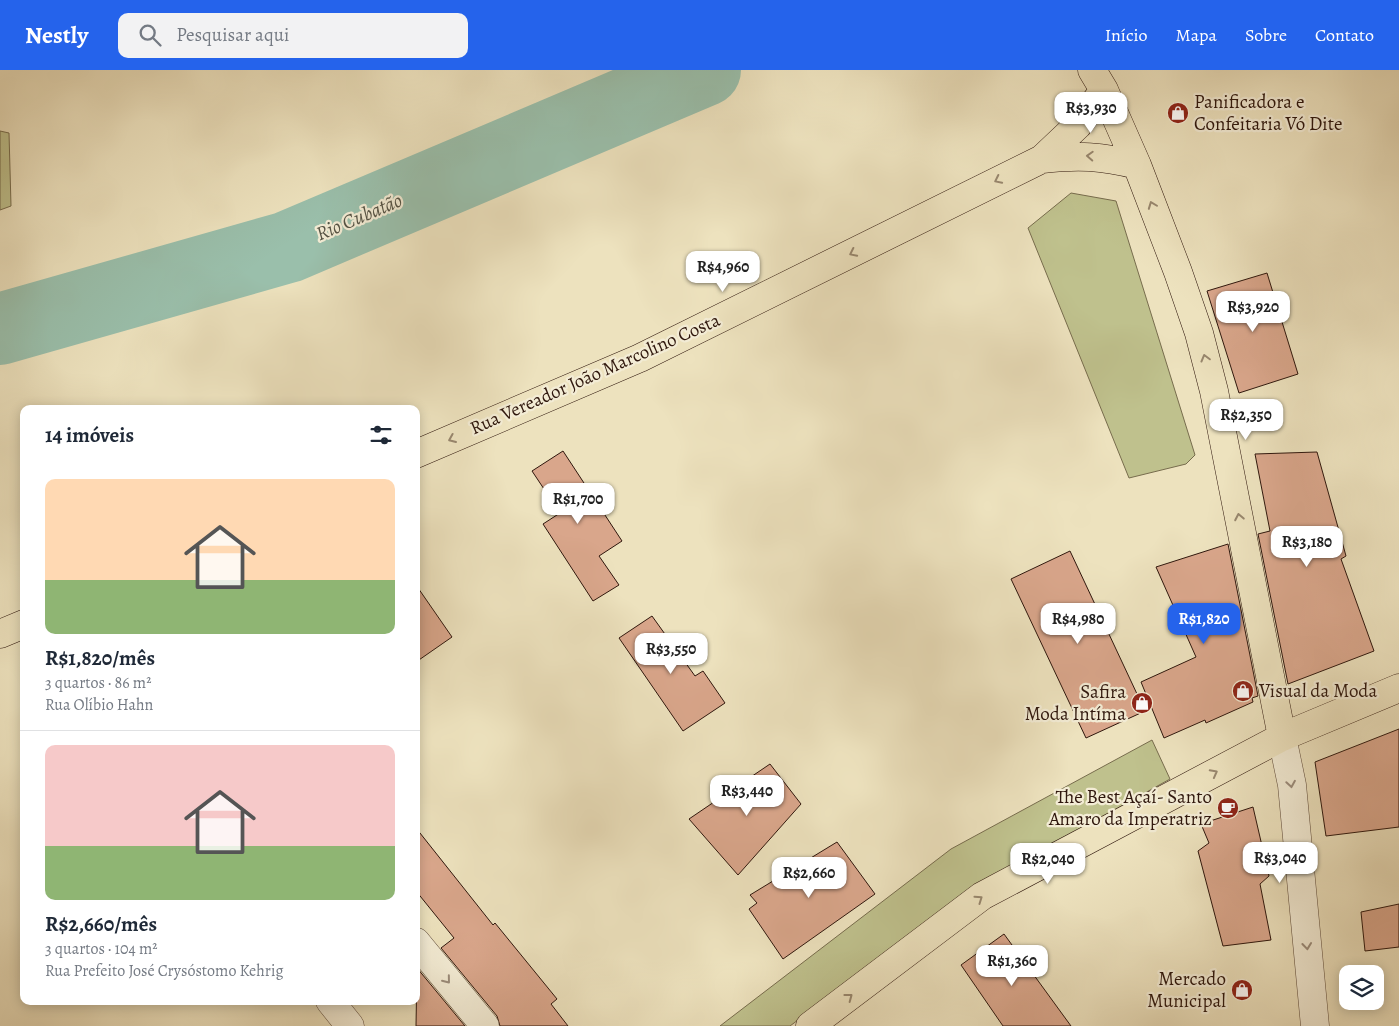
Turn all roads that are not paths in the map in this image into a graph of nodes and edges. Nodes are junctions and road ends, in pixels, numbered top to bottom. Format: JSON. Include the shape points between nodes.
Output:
{"nodes":[{"id":1,"x":1098,"y":80,"type":"edge"},
{"id":2,"x":1042,"y":159,"type":"junction"},
{"id":3,"x":1137,"y":165,"type":"junction"},
{"id":4,"x":420,"y":452,"type":"edge"},
{"id":5,"x":20,"y":626,"type":"edge"},
{"id":6,"x":0,"y":634,"type":"edge"},
{"id":7,"x":1399,"y":688,"type":"edge"},
{"id":8,"x":1282,"y":737,"type":"junction"},
{"id":9,"x":420,"y":947,"type":"edge"},
{"id":10,"x":333,"y":1005,"type":"edge"},
{"id":11,"x":350,"y":1026,"type":"edge"},
{"id":12,"x":485,"y":1026,"type":"edge"},
{"id":13,"x":810,"y":1026,"type":"edge"},
{"id":14,"x":1315,"y":1026,"type":"edge"}],
"edges":[{"from":1,"to":2,"type":"main road","name":"Rua Vereador João Marcolino Costa","via":[[1078,125]]},
{"from":1,"to":3,"type":"main road"},
{"from":3,"to":2,"type":"main road","name":"Rua Vereador João Marcolino Costa","one_way":true,"via":[[1090,156]]},
{"from":2,"to":4,"type":"main road","name":"Rua Vereador João Marcolino Costa","one_way":true,"via":[[640,358]]},
{"from":8,"to":3,"type":"main road","one_way":true,"via":[[1214,391],[1199,333]]},
{"from":5,"to":6,"type":"main road"},
{"from":7,"to":8,"type":"main road"},
{"from":13,"to":8,"type":"main road","one_way":true,"via":[[982,896]]},
{"from":8,"to":14,"type":"street","one_way":true,"via":[[1292,785]]},
{"from":9,"to":12,"type":"street","one_way":true},
{"from":10,"to":11,"type":"street"}]}
